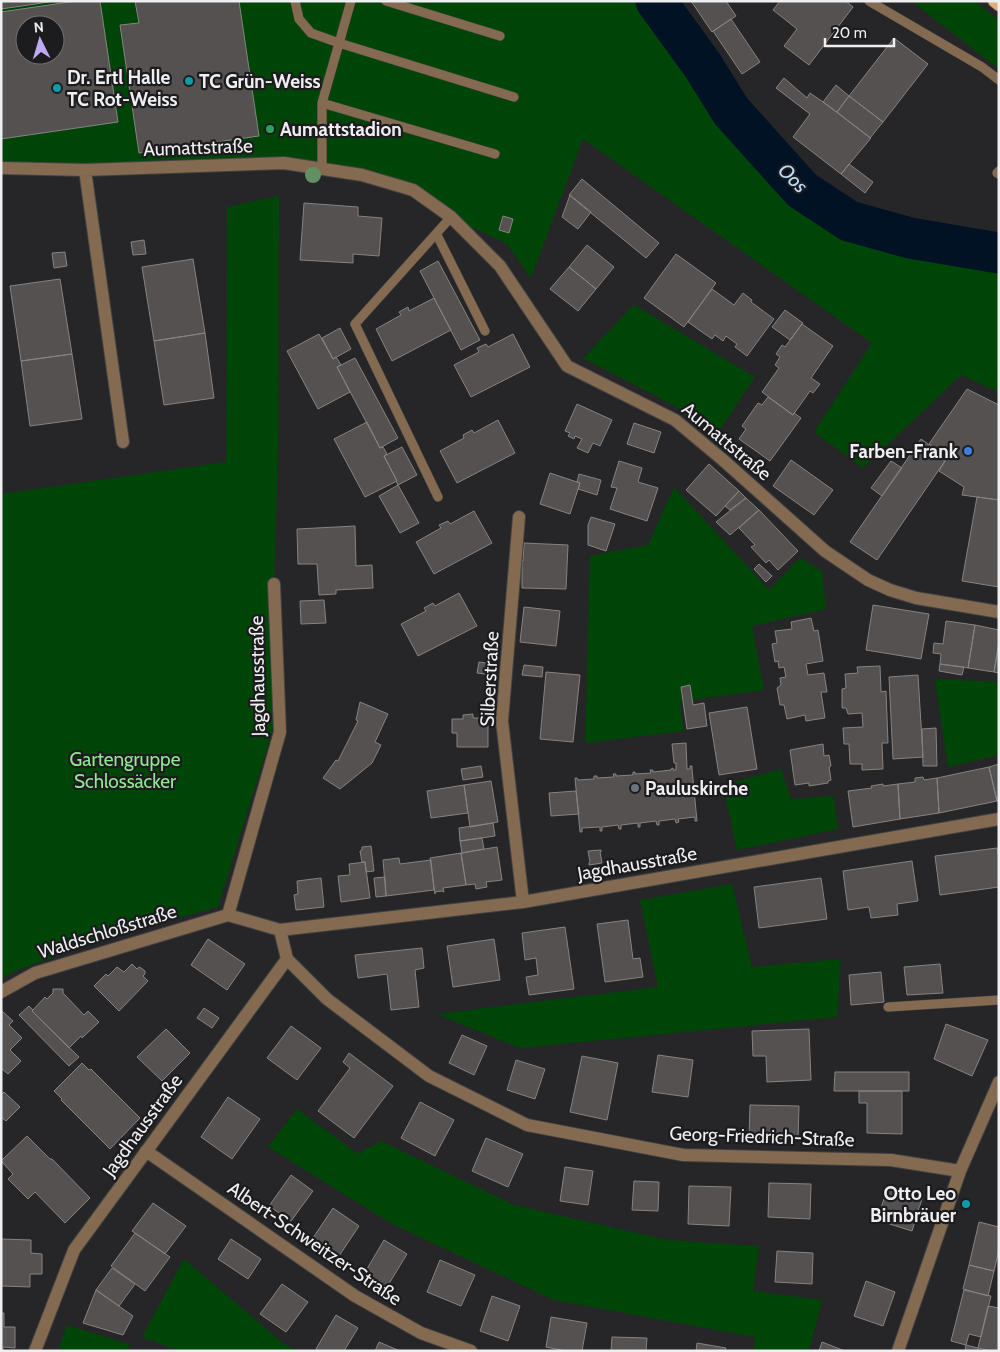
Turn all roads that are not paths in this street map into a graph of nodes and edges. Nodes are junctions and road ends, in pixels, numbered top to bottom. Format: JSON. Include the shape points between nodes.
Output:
{"nodes":[{"id":1,"x":295,"y":1,"type":"edge"},
{"id":2,"x":351,"y":1,"type":"edge"},
{"id":3,"x":386,"y":1,"type":"edge"},
{"id":4,"x":869,"y":1,"type":"edge"},
{"id":5,"x":994,"y":1,"type":"edge"},
{"id":6,"x":999,"y":5,"type":"edge"},
{"id":7,"x":500,"y":36,"type":"dead end"},
{"id":8,"x":339,"y":43,"type":"junction"},
{"id":9,"x":999,"y":80,"type":"edge"},
{"id":10,"x":514,"y":97,"type":"dead end"},
{"id":11,"x":322,"y":103,"type":"junction"},
{"id":12,"x":495,"y":154,"type":"dead end"},
{"id":13,"x":1,"y":168,"type":"edge"},
{"id":14,"x":322,"y":168,"type":"junction"},
{"id":15,"x":85,"y":170,"type":"junction"},
{"id":16,"x":451,"y":217,"type":"junction"},
{"id":17,"x":437,"y":235,"type":"junction"},
{"id":18,"x":485,"y":331,"type":"dead end"},
{"id":19,"x":123,"y":442,"type":"dead end"},
{"id":20,"x":438,"y":498,"type":"dead end"},
{"id":21,"x":519,"y":517,"type":"dead end"},
{"id":22,"x":274,"y":584,"type":"dead end"},
{"id":23,"x":999,"y":612,"type":"edge"},
{"id":24,"x":999,"y":819,"type":"edge"},
{"id":25,"x":524,"y":902,"type":"junction"},
{"id":26,"x":228,"y":915,"type":"junction"},
{"id":27,"x":280,"y":930,"type":"junction"},
{"id":28,"x":287,"y":959,"type":"junction"},
{"id":29,"x":1,"y":992,"type":"edge"},
{"id":30,"x":999,"y":1000,"type":"edge"},
{"id":31,"x":888,"y":1008,"type":"dead end"},
{"id":32,"x":999,"y":1082,"type":"edge"},
{"id":33,"x":146,"y":1151,"type":"junction"},
{"id":34,"x":960,"y":1171,"type":"junction"},
{"id":35,"x":36,"y":1351,"type":"edge"},
{"id":36,"x":471,"y":1351,"type":"edge"},
{"id":37,"x":898,"y":1351,"type":"edge"}],
"edges":[{"from":1,"to":8,"type":"lane","via":[[299,19],[311,32]]},
{"from":2,"to":8,"type":"lane"},
{"from":3,"to":7,"type":"lane"},
{"from":4,"to":9,"type":"lane"},
{"from":5,"to":6,"type":"main road"},
{"from":8,"to":10,"type":"lane"},
{"from":8,"to":11,"type":"lane"},
{"from":11,"to":12,"type":"lane"},
{"from":11,"to":14,"type":"lane"},
{"from":13,"to":15,"type":"street","name":"Aumattstraße"},
{"from":14,"to":15,"type":"street","name":"Aumattstraße","via":[[284,163]]},
{"from":14,"to":16,"type":"street","name":"Aumattstraße","via":[[362,175],[413,190]]},
{"from":15,"to":19,"type":"street"},
{"from":16,"to":17,"type":"lane"},
{"from":16,"to":23,"type":"street","name":"Aumattstraße","via":[[500,266],[567,366],[675,420],[825,551],[868,580],[916,598]]},
{"from":17,"to":18,"type":"lane"},
{"from":17,"to":20,"type":"lane","via":[[355,324]]},
{"from":21,"to":25,"type":"street","name":"Silberstraße","via":[[502,721]]},
{"from":22,"to":26,"type":"street","name":"Jagdhausstraße","via":[[280,732]]},
{"from":24,"to":25,"type":"street","name":"Jagdhausstraße"},
{"from":25,"to":27,"type":"street","name":"Jagdhausstraße"},
{"from":26,"to":27,"type":"street","name":"Jagdhausstraße"},
{"from":26,"to":29,"type":"street","name":"Waldschloßstraße","via":[[35,973]]},
{"from":27,"to":28,"type":"street"},
{"from":28,"to":33,"type":"street","name":"Jagdhausstraße"},
{"from":28,"to":34,"type":"street","name":"Georg-Friedrich-Straße","via":[[327,998],[430,1076],[527,1125],[683,1155],[891,1160]]},
{"from":30,"to":31,"type":"lane"},
{"from":32,"to":34,"type":"street"},
{"from":33,"to":35,"type":"street","name":"Jagdhausstraße","via":[[74,1250]]},
{"from":33,"to":36,"type":"street","name":"Albert-Schweitzer-Straße","via":[[355,1296],[421,1333]]},
{"from":34,"to":37,"type":"street"}]}
